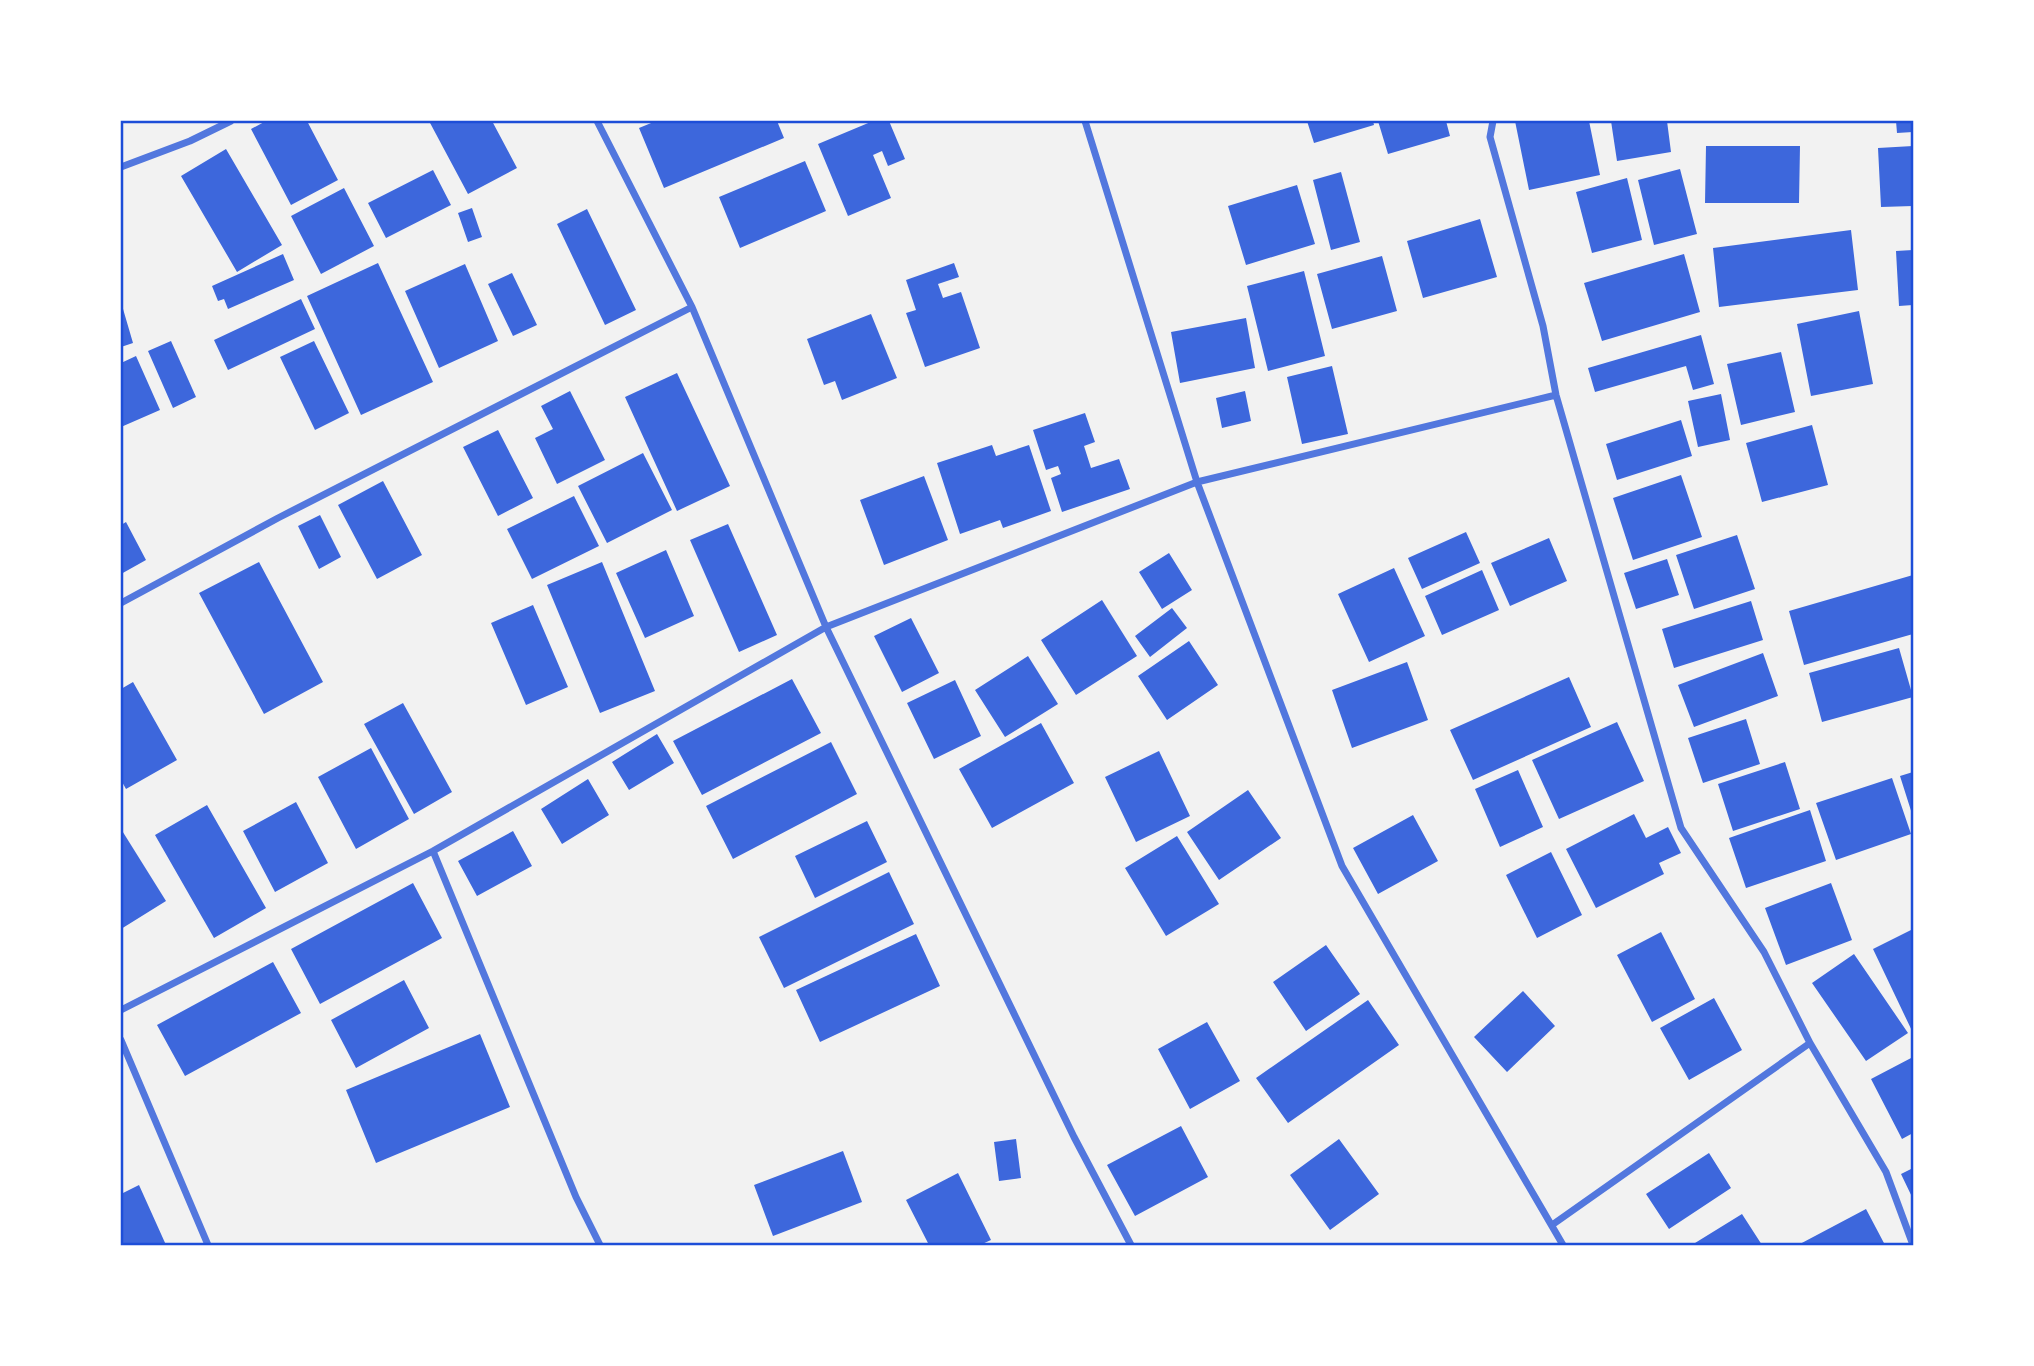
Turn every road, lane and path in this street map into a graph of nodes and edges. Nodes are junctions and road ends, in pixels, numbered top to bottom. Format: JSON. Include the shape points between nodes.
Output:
{"nodes":[{"id":1,"x":231,"y":121,"type":"edge"},
{"id":2,"x":597,"y":121,"type":"edge"},
{"id":3,"x":1085,"y":121,"type":"edge"},
{"id":4,"x":1493,"y":121,"type":"edge"},
{"id":5,"x":121,"y":167,"type":"edge"},
{"id":6,"x":692,"y":307,"type":"junction"},
{"id":7,"x":1556,"y":395,"type":"junction"},
{"id":8,"x":1197,"y":482,"type":"junction"},
{"id":9,"x":121,"y":603,"type":"edge"},
{"id":10,"x":825,"y":628,"type":"junction"},
{"id":11,"x":433,"y":850,"type":"junction"},
{"id":12,"x":121,"y":1010,"type":"edge"},
{"id":13,"x":121,"y":1040,"type":"edge"},
{"id":14,"x":1810,"y":1042,"type":"junction"},
{"id":15,"x":1552,"y":1225,"type":"junction"},
{"id":16,"x":208,"y":1245,"type":"edge"},
{"id":17,"x":600,"y":1245,"type":"edge"},
{"id":18,"x":1131,"y":1245,"type":"edge"},
{"id":19,"x":1563,"y":1245,"type":"edge"},
{"id":20,"x":1913,"y":1245,"type":"edge"}],
"edges":[{"from":1,"to":5,"type":"street"},
{"from":2,"to":6,"type":"street"},
{"from":3,"to":8,"type":"street"},
{"from":4,"to":7,"type":"street","via":[[1490,137],[1543,326]]},
{"from":6,"to":9,"type":"street"},
{"from":6,"to":10,"type":"street"},
{"from":7,"to":8,"type":"street"},
{"from":7,"to":14,"type":"street","via":[[1681,828],[1764,952]]},
{"from":8,"to":10,"type":"street"},
{"from":8,"to":15,"type":"street","via":[[1342,866]]},
{"from":10,"to":11,"type":"street"},
{"from":10,"to":18,"type":"street"},
{"from":11,"to":12,"type":"street"},
{"from":11,"to":17,"type":"street"},
{"from":13,"to":16,"type":"street"},
{"from":14,"to":15,"type":"street"},
{"from":14,"to":20,"type":"street","via":[[1886,1172]]},
{"from":15,"to":19,"type":"street"}]}
